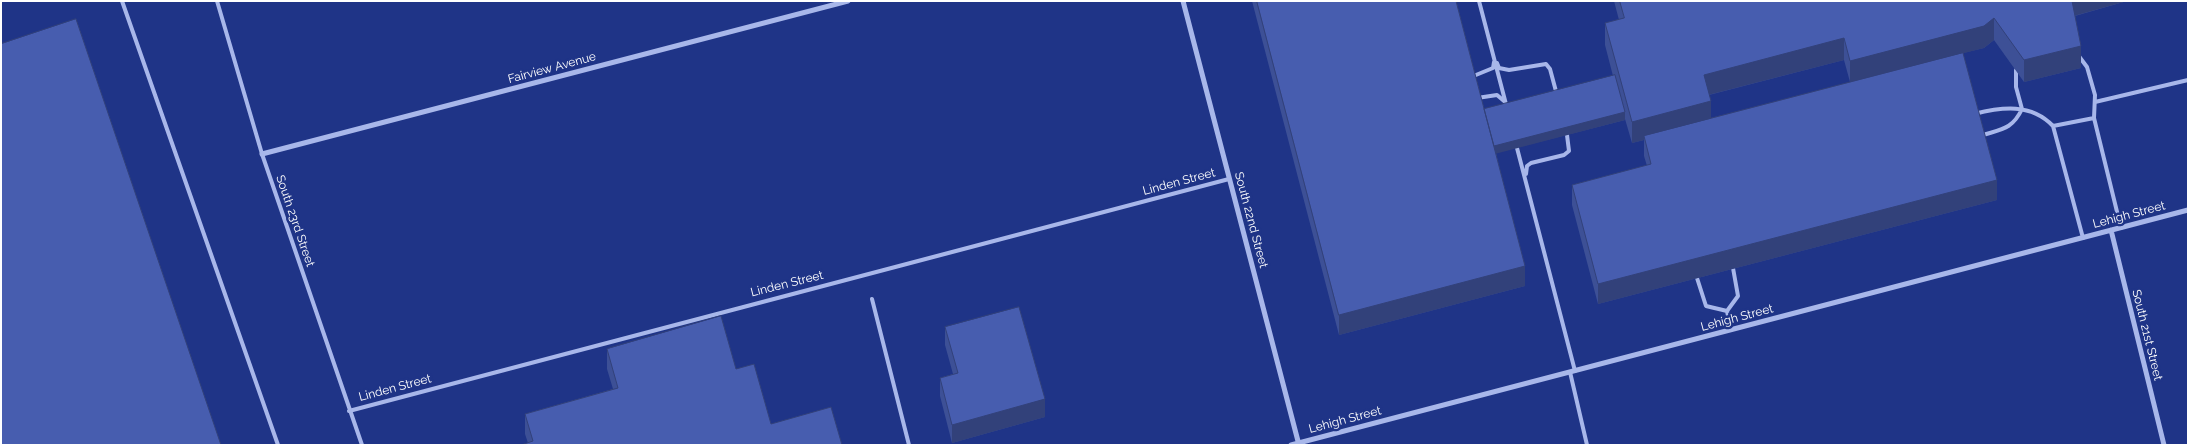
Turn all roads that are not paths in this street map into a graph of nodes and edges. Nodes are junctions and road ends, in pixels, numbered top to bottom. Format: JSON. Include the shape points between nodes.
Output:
{"nodes":[{"id":1,"x":122,"y":1,"type":"edge"},
{"id":2,"x":218,"y":1,"type":"edge"},
{"id":3,"x":848,"y":1,"type":"edge"},
{"id":4,"x":1183,"y":1,"type":"edge"},
{"id":5,"x":1479,"y":1,"type":"edge"},
{"id":6,"x":2078,"y":54,"type":"edge"},
{"id":7,"x":1494,"y":59,"type":"junction"},
{"id":8,"x":2016,"y":70,"type":"edge"},
{"id":9,"x":1471,"y":77,"type":"edge"},
{"id":10,"x":2188,"y":80,"type":"edge"},
{"id":11,"x":1477,"y":98,"type":"edge"},
{"id":12,"x":1558,"y":98,"type":"edge"},
{"id":13,"x":2095,"y":102,"type":"junction"},
{"id":14,"x":1506,"y":105,"type":"junction"},
{"id":15,"x":2022,"y":109,"type":"junction"},
{"id":16,"x":1508,"y":111,"type":"edge"},
{"id":17,"x":1971,"y":115,"type":"edge"},
{"id":18,"x":2094,"y":118,"type":"junction"},
{"id":19,"x":2053,"y":126,"type":"junction"},
{"id":20,"x":1567,"y":135,"type":"edge"},
{"id":21,"x":1973,"y":139,"type":"edge"},
{"id":22,"x":1517,"y":148,"type":"edge"},
{"id":23,"x":262,"y":154,"type":"junction"},
{"id":24,"x":1229,"y":179,"type":"junction"},
{"id":25,"x":1526,"y":182,"type":"junction"},
{"id":26,"x":2188,"y":210,"type":"edge"},
{"id":27,"x":2121,"y":228,"type":"junction"},
{"id":28,"x":2111,"y":230,"type":"junction"},
{"id":29,"x":2083,"y":238,"type":"junction"},
{"id":30,"x":1733,"y":268,"type":"edge"},
{"id":31,"x":1698,"y":278,"type":"edge"},
{"id":32,"x":872,"y":300,"type":"dead end"},
{"id":33,"x":1727,"y":310,"type":"junction"},
{"id":34,"x":1731,"y":330,"type":"junction"},
{"id":35,"x":1572,"y":371,"type":"junction"},
{"id":36,"x":350,"y":411,"type":"junction"},
{"id":37,"x":1299,"y":444,"type":"edge"},
{"id":38,"x":278,"y":445,"type":"edge"},
{"id":39,"x":362,"y":445,"type":"edge"},
{"id":40,"x":909,"y":445,"type":"edge"},
{"id":41,"x":1291,"y":445,"type":"edge"},
{"id":42,"x":1587,"y":445,"type":"edge"},
{"id":43,"x":2164,"y":445,"type":"edge"}],
"edges":[{"from":1,"to":38,"type":"lane"},
{"from":2,"to":23,"type":"lane","name":"South 23rd Street"},
{"from":3,"to":23,"type":"street","name":"Fairview Avenue"},
{"from":4,"to":24,"type":"street","name":"South 22nd Street"},
{"from":5,"to":7,"type":"lane"},
{"from":6,"to":13,"type":"lane","via":[[2087,67]]},
{"from":7,"to":9,"type":"lane","via":[[1493,68]]},
{"from":7,"to":12,"type":"lane","via":[[1499,68],[1509,70],[1546,64]]},
{"from":7,"to":14,"type":"lane"},
{"from":8,"to":15,"type":"lane","via":[[2016,87]]},
{"from":10,"to":13,"type":"lane"},
{"from":11,"to":14,"type":"lane","via":[[1497,95]]},
{"from":13,"to":18,"type":"lane"},
{"from":14,"to":16,"type":"lane"},
{"from":15,"to":17,"type":"lane","via":[[2007,108]]},
{"from":15,"to":19,"type":"lane","via":[[2038,114]]},
{"from":15,"to":21,"type":"lane","via":[[2017,120],[2007,128]]},
{"from":18,"to":19,"type":"lane"},
{"from":18,"to":27,"type":"lane"},
{"from":19,"to":29,"type":"lane"},
{"from":20,"to":25,"type":"lane","via":[[1569,151],[1531,163],[1526,171]]},
{"from":22,"to":25,"type":"lane"},
{"from":23,"to":36,"type":"lane","name":"South 23rd Street"},
{"from":24,"to":36,"type":"lane","name":"Linden Street"},
{"from":24,"to":37,"type":"street","name":"South 22nd Street"},
{"from":25,"to":35,"type":"lane"},
{"from":26,"to":27,"type":"street","name":"Lehigh Street"},
{"from":27,"to":28,"type":"street","name":"Lehigh Street"},
{"from":28,"to":29,"type":"street","name":"Lehigh Street"},
{"from":28,"to":43,"type":"street","name":"South 21st Street"},
{"from":29,"to":34,"type":"street","name":"Lehigh Street"},
{"from":30,"to":33,"type":"lane","via":[[1738,296]]},
{"from":31,"to":33,"type":"lane","via":[[1706,306]]},
{"from":32,"to":40,"type":"lane"},
{"from":33,"to":34,"type":"lane"},
{"from":34,"to":35,"type":"street","name":"Lehigh Street"},
{"from":35,"to":37,"type":"street","name":"Lehigh Street"},
{"from":35,"to":42,"type":"lane"},
{"from":36,"to":39,"type":"lane","name":"South 23rd Street"},
{"from":37,"to":41,"type":"street","name":"Lehigh Street"}]}
